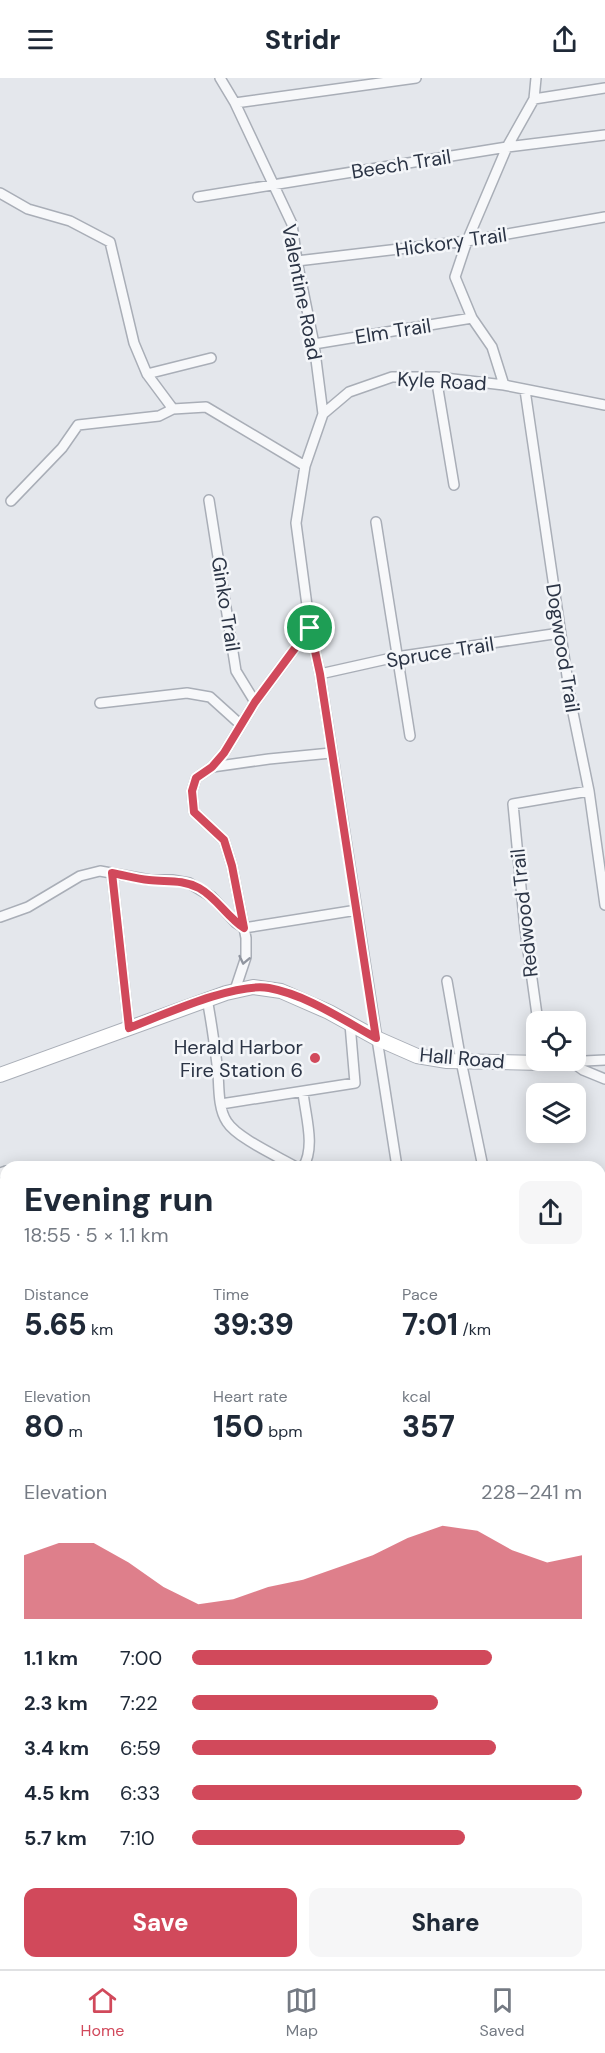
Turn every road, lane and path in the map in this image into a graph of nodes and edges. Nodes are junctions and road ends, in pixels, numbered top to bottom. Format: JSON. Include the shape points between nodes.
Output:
{"nodes":[{"id":1,"x":220,"y":78,"type":"edge"},
{"id":2,"x":416,"y":78,"type":"edge"},
{"id":3,"x":536,"y":78,"type":"edge"},
{"id":4,"x":605,"y":88,"type":"edge"},
{"id":5,"x":534,"y":99,"type":"junction"},
{"id":6,"x":235,"y":103,"type":"junction"},
{"id":7,"x":605,"y":135,"type":"edge"},
{"id":8,"x":507,"y":147,"type":"junction"},
{"id":9,"x":272,"y":186,"type":"junction"},
{"id":10,"x":0,"y":193,"type":"edge"},
{"id":11,"x":198,"y":197,"type":"dead end"},
{"id":12,"x":605,"y":217,"type":"edge"},
{"id":13,"x":467,"y":241,"type":"junction"},
{"id":14,"x":297,"y":261,"type":"junction"},
{"id":15,"x":472,"y":318,"type":"junction"},
{"id":16,"x":314,"y":344,"type":"junction"},
{"id":17,"x":211,"y":358,"type":"dead end"},
{"id":18,"x":147,"y":374,"type":"junction"},
{"id":19,"x":436,"y":377,"type":"junction"},
{"id":20,"x":504,"y":384,"type":"junction"},
{"id":21,"x":525,"y":390,"type":"junction"},
{"id":22,"x":605,"y":405,"type":"edge"},
{"id":23,"x":173,"y":409,"type":"junction"},
{"id":24,"x":323,"y":414,"type":"junction"},
{"id":25,"x":305,"y":466,"type":"junction"},
{"id":26,"x":454,"y":485,"type":"dead end"},
{"id":27,"x":210,"y":500,"type":"dead end"},
{"id":28,"x":11,"y":501,"type":"dead end"},
{"id":29,"x":376,"y":522,"type":"dead end"},
{"id":30,"x":310,"y":628,"type":"junction"},
{"id":31,"x":560,"y":633,"type":"junction"},
{"id":32,"x":396,"y":657,"type":"junction"},
{"id":33,"x":320,"y":674,"type":"junction"},
{"id":34,"x":255,"y":702,"type":"junction"},
{"id":35,"x":100,"y":703,"type":"dead end"},
{"id":36,"x":242,"y":725,"type":"junction"},
{"id":37,"x":410,"y":736,"type":"dead end"},
{"id":38,"x":331,"y":753,"type":"junction"},
{"id":39,"x":212,"y":767,"type":"junction"},
{"id":40,"x":590,"y":791,"type":"junction"},
{"id":41,"x":112,"y":873,"type":"junction"},
{"id":42,"x":605,"y":905,"type":"edge"},
{"id":43,"x":357,"y":910,"type":"junction"},
{"id":44,"x":0,"y":917,"type":"edge"},
{"id":45,"x":244,"y":928,"type":"junction"},
{"id":46,"x":447,"y":981,"type":"dead end"},
{"id":47,"x":230,"y":991,"type":"junction"},
{"id":48,"x":207,"y":999,"type":"junction"},
{"id":49,"x":536,"y":1011,"type":"edge"},
{"id":50,"x":350,"y":1024,"type":"junction"},
{"id":51,"x":129,"y":1028,"type":"junction"},
{"id":52,"x":376,"y":1038,"type":"junction"},
{"id":53,"x":605,"y":1060,"type":"edge"},
{"id":54,"x":461,"y":1061,"type":"junction"},
{"id":55,"x":586,"y":1061,"type":"edge"},
{"id":56,"x":526,"y":1062,"type":"edge"},
{"id":57,"x":585,"y":1071,"type":"edge"},
{"id":58,"x":0,"y":1076,"type":"edge"},
{"id":59,"x":605,"y":1079,"type":"edge"},
{"id":60,"x":303,"y":1092,"type":"junction"},
{"id":61,"x":221,"y":1104,"type":"junction"},
{"id":62,"x":286,"y":1161,"type":"edge"},
{"id":63,"x":306,"y":1161,"type":"edge"},
{"id":64,"x":396,"y":1161,"type":"edge"},
{"id":65,"x":482,"y":1161,"type":"edge"}],
"edges":[{"from":1,"to":6,"type":"street","name":"Valentine Road"},
{"from":2,"to":6,"type":"street"},
{"from":3,"to":5,"type":"street"},
{"from":4,"to":5,"type":"street"},
{"from":5,"to":8,"type":"street"},
{"from":6,"to":9,"type":"street","name":"Valentine Road"},
{"from":7,"to":8,"type":"street","name":"Beech Trail"},
{"from":8,"to":9,"type":"street","name":"Beech Trail"},
{"from":8,"to":13,"type":"street"},
{"from":9,"to":11,"type":"street","name":"Beech Trail"},
{"from":9,"to":14,"type":"street","name":"Valentine Road","via":[[292,224]]},
{"from":10,"to":18,"type":"street","via":[[28,209],[70,221],[110,242],[134,343]]},
{"from":12,"to":13,"type":"street","name":"Hickory Trail"},
{"from":13,"to":14,"type":"street","name":"Hickory Trail"},
{"from":13,"to":15,"type":"street","via":[[455,277]]},
{"from":14,"to":16,"type":"street","name":"Valentine Road"},
{"from":15,"to":16,"type":"street","name":"Elm Trail"},
{"from":15,"to":20,"type":"street","via":[[492,347]]},
{"from":16,"to":24,"type":"street","name":"Valentine Road"},
{"from":17,"to":18,"type":"street"},
{"from":18,"to":23,"type":"street"},
{"from":19,"to":20,"type":"street","name":"Kyle Road"},
{"from":19,"to":24,"type":"street","name":"Kyle Road","via":[[392,377],[349,392]]},
{"from":19,"to":26,"type":"street"},
{"from":20,"to":21,"type":"street","name":"Kyle Road"},
{"from":21,"to":22,"type":"street","name":"Kyle Road"},
{"from":21,"to":31,"type":"street","name":"Dogwood Trail"},
{"from":23,"to":25,"type":"street","via":[[206,407]]},
{"from":23,"to":28,"type":"street","via":[[159,416],[78,425],[62,448]]},
{"from":24,"to":25,"type":"street"},
{"from":25,"to":30,"type":"street","via":[[296,523]]},
{"from":27,"to":34,"type":"street","name":"Ginko Trail","via":[[236,671]]},
{"from":29,"to":32,"type":"street"},
{"from":30,"to":33,"type":"street"},
{"from":30,"to":34,"type":"street"},
{"from":31,"to":32,"type":"street","name":"Spruce Trail"},
{"from":31,"to":40,"type":"street","name":"Dogwood Trail"},
{"from":32,"to":33,"type":"street","name":"Spruce Trail"},
{"from":32,"to":37,"type":"street"},
{"from":33,"to":38,"type":"street"},
{"from":34,"to":36,"type":"street"},
{"from":35,"to":36,"type":"street","via":[[187,693],[210,697]]},
{"from":36,"to":39,"type":"street"},
{"from":38,"to":39,"type":"street"},
{"from":38,"to":43,"type":"street"},
{"from":39,"to":45,"type":"street","via":[[196,778],[192,791],[194,812],[224,840]]},
{"from":40,"to":42,"type":"street","name":"Dogwood Trail"},
{"from":40,"to":49,"type":"street","name":"Redwood Trail","via":[[513,804]]},
{"from":41,"to":44,"type":"street","via":[[100,871],[80,876],[28,907]]},
{"from":41,"to":45,"type":"street","via":[[189,883],[212,897]]},
{"from":41,"to":51,"type":"street"},
{"from":43,"to":45,"type":"street"},
{"from":43,"to":52,"type":"street"},
{"from":45,"to":47,"type":"street","one_way":true,"via":[[246,957]]},
{"from":46,"to":54,"type":"street"},
{"from":47,"to":48,"type":"street","name":"Hall Road"},
{"from":47,"to":50,"type":"street","name":"Hall Road","via":[[253,987],[281,991]]},
{"from":48,"to":51,"type":"street","name":"Hall Road"},
{"from":48,"to":61,"type":"street"},
{"from":50,"to":52,"type":"street","name":"Hall Road"},
{"from":50,"to":60,"type":"street","via":[[355,1083]]},
{"from":51,"to":58,"type":"street","name":"Hall Road"},
{"from":52,"to":54,"type":"street","name":"Hall Road","via":[[417,1056]]},
{"from":52,"to":64,"type":"street"},
{"from":53,"to":55,"type":"street","name":"Hall Road"},
{"from":54,"to":56,"type":"street","name":"Hall Road"},
{"from":54,"to":65,"type":"street"},
{"from":57,"to":59,"type":"street"},
{"from":60,"to":61,"type":"street"},
{"from":60,"to":63,"type":"street","via":[[309,1142]]},
{"from":61,"to":62,"type":"street","via":[[231,1127]]}]}
